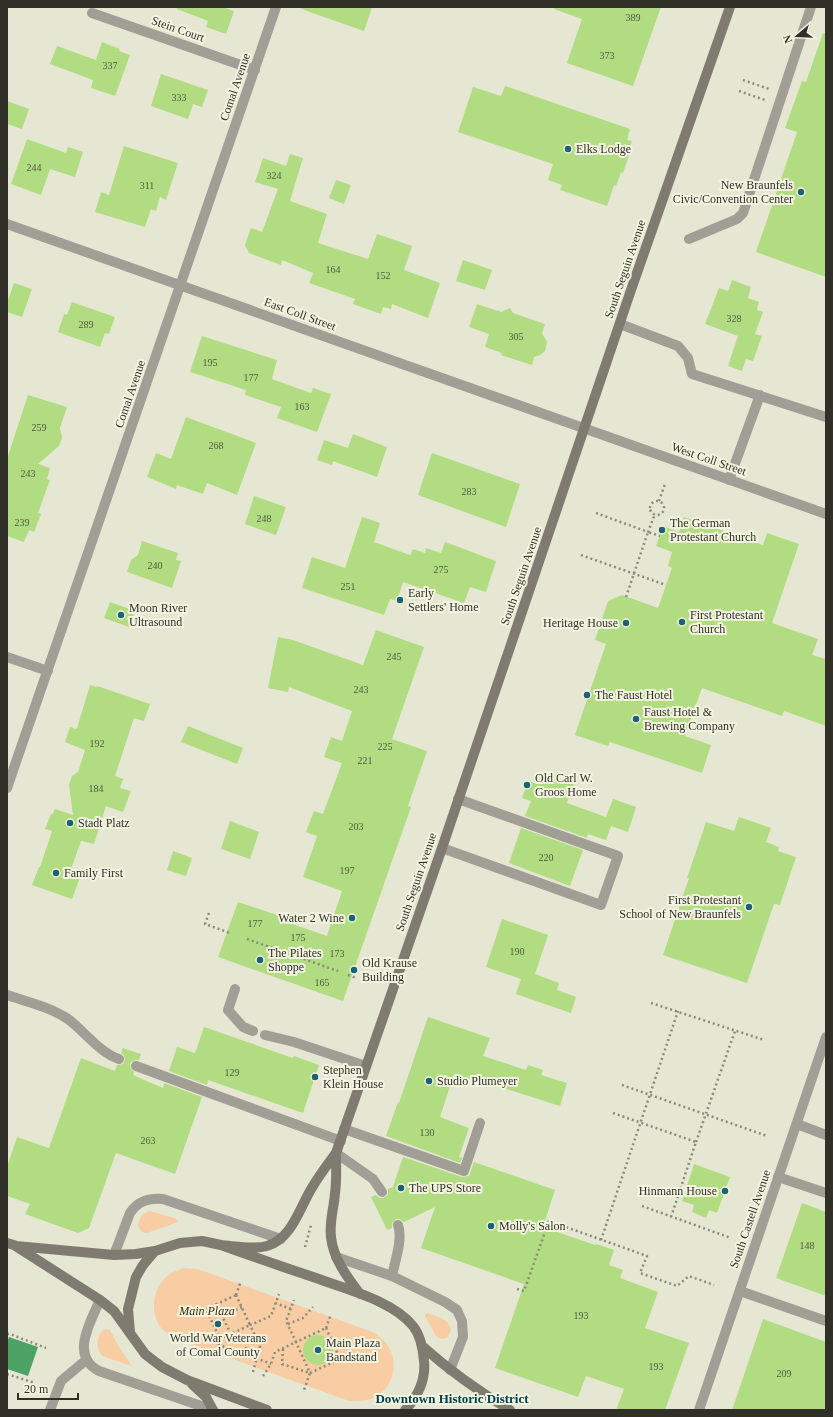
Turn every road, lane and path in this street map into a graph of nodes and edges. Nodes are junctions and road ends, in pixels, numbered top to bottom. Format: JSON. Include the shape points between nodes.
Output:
{"nodes":[{"id":1,"x":276,"y":7,"type":"edge"},
{"id":2,"x":730,"y":7,"type":"edge"},
{"id":3,"x":811,"y":7,"type":"edge"},
{"id":4,"x":92,"y":13,"type":"dead end"},
{"id":5,"x":255,"y":70,"type":"junction"},
{"id":6,"x":743,"y":80,"type":"dead end"},
{"id":7,"x":739,"y":91,"type":"dead end"},
{"id":8,"x":782,"y":93,"type":"junction"},
{"id":9,"x":779,"y":104,"type":"junction"},
{"id":10,"x":7,"y":224,"type":"edge"},
{"id":11,"x":689,"y":239,"type":"dead end"},
{"id":12,"x":181,"y":285,"type":"junction"},
{"id":13,"x":620,"y":324,"type":"junction"},
{"id":14,"x":760,"y":395,"type":"junction"},
{"id":15,"x":826,"y":417,"type":"edge"},
{"id":16,"x":583,"y":429,"type":"junction"},
{"id":17,"x":729,"y":480,"type":"junction"},
{"id":18,"x":665,"y":484,"type":"dead end"},
{"id":19,"x":659,"y":501,"type":"junction"},
{"id":20,"x":596,"y":513,"type":"dead end"},
{"id":21,"x":655,"y":514,"type":"junction"},
{"id":22,"x":826,"y":514,"type":"edge"},
{"id":23,"x":648,"y":532,"type":"junction"},
{"id":24,"x":660,"y":536,"type":"dead end"},
{"id":25,"x":581,"y":555,"type":"dead end"},
{"id":26,"x":634,"y":574,"type":"junction"},
{"id":27,"x":666,"y":585,"type":"dead end"},
{"id":28,"x":626,"y":597,"type":"dead end"},
{"id":29,"x":7,"y":657,"type":"edge"},
{"id":30,"x":48,"y":671,"type":"junction"},
{"id":31,"x":7,"y":788,"type":"edge"},
{"id":32,"x":458,"y":799,"type":"junction"},
{"id":33,"x":442,"y":848,"type":"junction"},
{"id":34,"x":209,"y":913,"type":"dead end"},
{"id":35,"x":230,"y":933,"type":"dead end"},
{"id":36,"x":247,"y":939,"type":"dead end"},
{"id":37,"x":338,"y":971,"type":"dead end"},
{"id":38,"x":348,"y":975,"type":"dead end"},
{"id":39,"x":357,"y":978,"type":"dead end"},
{"id":40,"x":235,"y":989,"type":"dead end"},
{"id":41,"x":7,"y":995,"type":"edge"},
{"id":42,"x":651,"y":1003,"type":"dead end"},
{"id":43,"x":678,"y":1012,"type":"junction"},
{"id":44,"x":253,"y":1031,"type":"dead end"},
{"id":45,"x":736,"y":1031,"type":"junction"},
{"id":46,"x":266,"y":1035,"type":"dead end"},
{"id":47,"x":826,"y":1037,"type":"edge"},
{"id":48,"x":764,"y":1040,"type":"dead end"},
{"id":49,"x":119,"y":1059,"type":"dead end"},
{"id":50,"x":136,"y":1066,"type":"dead end"},
{"id":51,"x":366,"y":1066,"type":"junction"},
{"id":52,"x":622,"y":1085,"type":"dead end"},
{"id":53,"x":650,"y":1095,"type":"junction"},
{"id":54,"x":613,"y":1113,"type":"dead end"},
{"id":55,"x":706,"y":1114,"type":"junction"},
{"id":56,"x":640,"y":1122,"type":"junction"},
{"id":57,"x":480,"y":1123,"type":"dead end"},
{"id":58,"x":797,"y":1124,"type":"junction"},
{"id":59,"x":344,"y":1129,"type":"junction"},
{"id":60,"x":826,"y":1135,"type":"edge"},
{"id":61,"x":767,"y":1136,"type":"dead end"},
{"id":62,"x":341,"y":1140,"type":"junction"},
{"id":63,"x":696,"y":1142,"type":"junction"},
{"id":64,"x":336,"y":1153,"type":"junction"},
{"id":65,"x":778,"y":1177,"type":"junction"},
{"id":66,"x":382,"y":1192,"type":"dead end"},
{"id":67,"x":826,"y":1193,"type":"edge"},
{"id":68,"x":642,"y":1206,"type":"dead end"},
{"id":69,"x":670,"y":1217,"type":"junction"},
{"id":70,"x":312,"y":1225,"type":"dead end"},
{"id":71,"x":398,"y":1225,"type":"dead end"},
{"id":72,"x":731,"y":1238,"type":"dead end"},
{"id":73,"x":281,"y":1239,"type":"junction"},
{"id":74,"x":601,"y":1240,"type":"junction"},
{"id":75,"x":11,"y":1244,"type":"edge"},
{"id":76,"x":221,"y":1246,"type":"junction"},
{"id":77,"x":305,"y":1246,"type":"dead end"},
{"id":78,"x":155,"y":1251,"type":"junction"},
{"id":79,"x":114,"y":1255,"type":"junction"},
{"id":80,"x":336,"y":1257,"type":"junction"},
{"id":81,"x":392,"y":1276,"type":"junction"},
{"id":82,"x":241,"y":1281,"type":"dead end"},
{"id":83,"x":714,"y":1285,"type":"dead end"},
{"id":84,"x":517,"y":1289,"type":"dead end"},
{"id":85,"x":740,"y":1290,"type":"junction"},
{"id":86,"x":279,"y":1294,"type":"dead end"},
{"id":87,"x":360,"y":1294,"type":"junction"},
{"id":88,"x":236,"y":1295,"type":"junction"},
{"id":89,"x":100,"y":1300,"type":"junction"},
{"id":90,"x":294,"y":1300,"type":"dead end"},
{"id":91,"x":275,"y":1304,"type":"junction"},
{"id":92,"x":242,"y":1307,"type":"junction"},
{"id":93,"x":313,"y":1307,"type":"dead end"},
{"id":94,"x":291,"y":1309,"type":"junction"},
{"id":95,"x":331,"y":1314,"type":"dead end"},
{"id":96,"x":826,"y":1321,"type":"edge"},
{"id":97,"x":288,"y":1324,"type":"junction"},
{"id":98,"x":250,"y":1326,"type":"junction"},
{"id":99,"x":326,"y":1328,"type":"junction"},
{"id":100,"x":130,"y":1332,"type":"junction"},
{"id":101,"x":7,"y":1334,"type":"edge"},
{"id":102,"x":231,"y":1334,"type":"junction"},
{"id":103,"x":220,"y":1340,"type":"junction"},
{"id":104,"x":296,"y":1342,"type":"junction"},
{"id":105,"x":218,"y":1344,"type":"junction"},
{"id":106,"x":422,"y":1346,"type":"junction"},
{"id":107,"x":46,"y":1348,"type":"dead end"},
{"id":108,"x":283,"y":1348,"type":"junction"},
{"id":109,"x":258,"y":1350,"type":"junction"},
{"id":110,"x":214,"y":1357,"type":"dead end"},
{"id":111,"x":256,"y":1358,"type":"junction"},
{"id":112,"x":86,"y":1360,"type":"junction"},
{"id":113,"x":271,"y":1364,"type":"junction"},
{"id":114,"x":450,"y":1370,"type":"junction"},
{"id":115,"x":253,"y":1372,"type":"dead end"},
{"id":116,"x":310,"y":1372,"type":"junction"},
{"id":117,"x":7,"y":1374,"type":"edge"},
{"id":118,"x":263,"y":1376,"type":"dead end"},
{"id":119,"x":187,"y":1380,"type":"junction"},
{"id":120,"x":35,"y":1383,"type":"dead end"},
{"id":121,"x":304,"y":1390,"type":"dead end"},
{"id":122,"x":50,"y":1410,"type":"edge"},
{"id":123,"x":213,"y":1410,"type":"edge"},
{"id":124,"x":267,"y":1410,"type":"edge"},
{"id":125,"x":405,"y":1410,"type":"edge"},
{"id":126,"x":510,"y":1410,"type":"edge"},
{"id":127,"x":699,"y":1410,"type":"edge"}],
"edges":[{"from":1,"to":5,"type":"street","name":"Comal Avenue"},
{"from":2,"to":13,"type":"main road","name":"South Seguin Avenue"},
{"from":3,"to":8,"type":"street"},
{"from":4,"to":5,"type":"street","name":"Stein Court"},
{"from":5,"to":12,"type":"street","name":"Comal Avenue"},
{"from":6,"to":8,"type":"path"},
{"from":7,"to":9,"type":"path"},
{"from":8,"to":9,"type":"street"},
{"from":9,"to":11,"type":"street","via":[[743,213],[737,219]]},
{"from":10,"to":12,"type":"street","name":"East Coll Street"},
{"from":12,"to":16,"type":"street","name":"East Coll Street"},
{"from":12,"to":30,"type":"street","name":"Comal Avenue"},
{"from":13,"to":14,"type":"street","via":[[678,346],[688,358],[692,374]]},
{"from":13,"to":16,"type":"main road","name":"South Seguin Avenue"},
{"from":14,"to":15,"type":"street"},
{"from":14,"to":17,"type":"street"},
{"from":16,"to":17,"type":"street","name":"West Coll Street"},
{"from":16,"to":32,"type":"main road","name":"South Seguin Avenue"},
{"from":17,"to":22,"type":"street","name":"West Coll Street"},
{"from":18,"to":19,"type":"path"},
{"from":19,"to":21,"type":"path","via":[[650,505],[650,510]]},
{"from":19,"to":21,"type":"path","via":[[664,510],[661,514]]},
{"from":20,"to":23,"type":"path"},
{"from":21,"to":23,"type":"path"},
{"from":23,"to":24,"type":"path"},
{"from":23,"to":26,"type":"path"},
{"from":25,"to":26,"type":"path"},
{"from":26,"to":27,"type":"path"},
{"from":26,"to":28,"type":"path"},
{"from":29,"to":30,"type":"street"},
{"from":30,"to":31,"type":"street","name":"Comal Avenue"},
{"from":32,"to":33,"type":"main road","name":"South Seguin Avenue"},
{"from":32,"to":33,"type":"street","via":[[618,856],[601,905]]},
{"from":33,"to":51,"type":"main road","name":"South Seguin Avenue"},
{"from":34,"to":35,"type":"path","via":[[205,924]]},
{"from":36,"to":37,"type":"path"},
{"from":38,"to":39,"type":"path"},
{"from":40,"to":44,"type":"street","via":[[228,1010],[243,1027]]},
{"from":41,"to":49,"type":"street","via":[[59,1014],[107,1053]]},
{"from":42,"to":43,"type":"path"},
{"from":43,"to":45,"type":"path"},
{"from":43,"to":53,"type":"path"},
{"from":45,"to":48,"type":"path"},
{"from":45,"to":55,"type":"path"},
{"from":46,"to":51,"type":"street"},
{"from":47,"to":58,"type":"street","name":"South Castell Avenue"},
{"from":50,"to":62,"type":"street"},
{"from":51,"to":59,"type":"main road","name":"South Seguin Avenue"},
{"from":52,"to":53,"type":"path"},
{"from":53,"to":55,"type":"path"},
{"from":53,"to":56,"type":"path"},
{"from":54,"to":56,"type":"path"},
{"from":55,"to":61,"type":"path"},
{"from":55,"to":63,"type":"path"},
{"from":56,"to":63,"type":"path"},
{"from":56,"to":74,"type":"path"},
{"from":57,"to":59,"type":"street","via":[[464,1171]]},
{"from":58,"to":60,"type":"street"},
{"from":58,"to":65,"type":"street","name":"South Castell Avenue"},
{"from":59,"to":62,"type":"main road","name":"South Seguin Avenue"},
{"from":62,"to":64,"type":"main road","name":"South Seguin Avenue"},
{"from":63,"to":69,"type":"path"},
{"from":64,"to":66,"type":"street","via":[[373,1179]]},
{"from":64,"to":73,"type":"main road","name":"South Seguin Avenue"},
{"from":64,"to":80,"type":"main road","name":"South Seguin Avenue","via":[[335,1193],[330,1223]]},
{"from":65,"to":67,"type":"street"},
{"from":65,"to":85,"type":"street","name":"South Castell Avenue"},
{"from":68,"to":69,"type":"path"},
{"from":69,"to":72,"type":"path"},
{"from":70,"to":77,"type":"path"},
{"from":71,"to":81,"type":"street","via":[[400,1238]]},
{"from":73,"to":76,"type":"main road","via":[[268,1246],[255,1248]]},
{"from":73,"to":79,"type":"street","via":[[163,1199],[155,1199],[141,1202],[134,1207]]},
{"from":74,"to":83,"type":"path","via":[[647,1256],[640,1273],[678,1286],[689,1276]]},
{"from":74,"to":84,"type":"path","via":[[549,1221],[524,1291]]},
{"from":75,"to":79,"type":"main road"},
{"from":75,"to":89,"type":"main road"},
{"from":76,"to":78,"type":"main road","via":[[202,1241],[180,1243]]},
{"from":76,"to":87,"type":"main road"},
{"from":78,"to":79,"type":"main road"},
{"from":78,"to":100,"type":"main road","via":[[143,1265],[134,1283],[128,1309]]},
{"from":80,"to":81,"type":"street"},
{"from":80,"to":87,"type":"main road","name":"South Seguin Avenue"},
{"from":81,"to":114,"type":"street","via":[[457,1310],[462,1321],[463,1337]]},
{"from":82,"to":88,"type":"path"},
{"from":85,"to":96,"type":"street"},
{"from":85,"to":127,"type":"street","name":"South Castell Avenue"},
{"from":86,"to":91,"type":"path"},
{"from":87,"to":106,"type":"main road","via":[[402,1316],[414,1327]]},
{"from":88,"to":92,"type":"path"},
{"from":88,"to":103,"type":"path","via":[[206,1309]]},
{"from":89,"to":100,"type":"main road","via":[[114,1311]]},
{"from":89,"to":112,"type":"street","via":[[86,1335]]},
{"from":90,"to":94,"type":"path"},
{"from":91,"to":94,"type":"path"},
{"from":91,"to":98,"type":"path","via":[[271,1316]]},
{"from":92,"to":98,"type":"path"},
{"from":92,"to":102,"type":"path","via":[[222,1316]]},
{"from":93,"to":97,"type":"path","via":[[303,1318]]},
{"from":94,"to":97,"type":"path","via":[[286,1321]]},
{"from":95,"to":99,"type":"path"},
{"from":97,"to":104,"type":"path"},
{"from":98,"to":102,"type":"path"},
{"from":98,"to":109,"type":"path","via":[[260,1346]]},
{"from":99,"to":104,"type":"path"},
{"from":99,"to":116,"type":"path","via":[[340,1358]]},
{"from":100,"to":119,"type":"main road","via":[[145,1354],[162,1367]]},
{"from":101,"to":107,"type":"path"},
{"from":102,"to":103,"type":"path"},
{"from":103,"to":105,"type":"path"},
{"from":104,"to":108,"type":"path"},
{"from":104,"to":116,"type":"path"},
{"from":105,"to":109,"type":"path","via":[[236,1353],[246,1348]]},
{"from":105,"to":110,"type":"path"},
{"from":106,"to":114,"type":"main road"},
{"from":106,"to":125,"type":"main road","via":[[425,1367],[422,1384]]},
{"from":108,"to":113,"type":"path","via":[[275,1352]]},
{"from":108,"to":116,"type":"path","via":[[282,1364]]},
{"from":109,"to":111,"type":"path"},
{"from":111,"to":113,"type":"path"},
{"from":111,"to":115,"type":"path"},
{"from":112,"to":122,"type":"street","via":[[61,1381]]},
{"from":112,"to":123,"type":"street","via":[[91,1367],[99,1371]]},
{"from":113,"to":118,"type":"path"},
{"from":114,"to":126,"type":"main road"},
{"from":116,"to":121,"type":"path"},
{"from":117,"to":120,"type":"path"},
{"from":119,"to":123,"type":"main road","via":[[206,1397]]},
{"from":119,"to":124,"type":"main road"}]}
